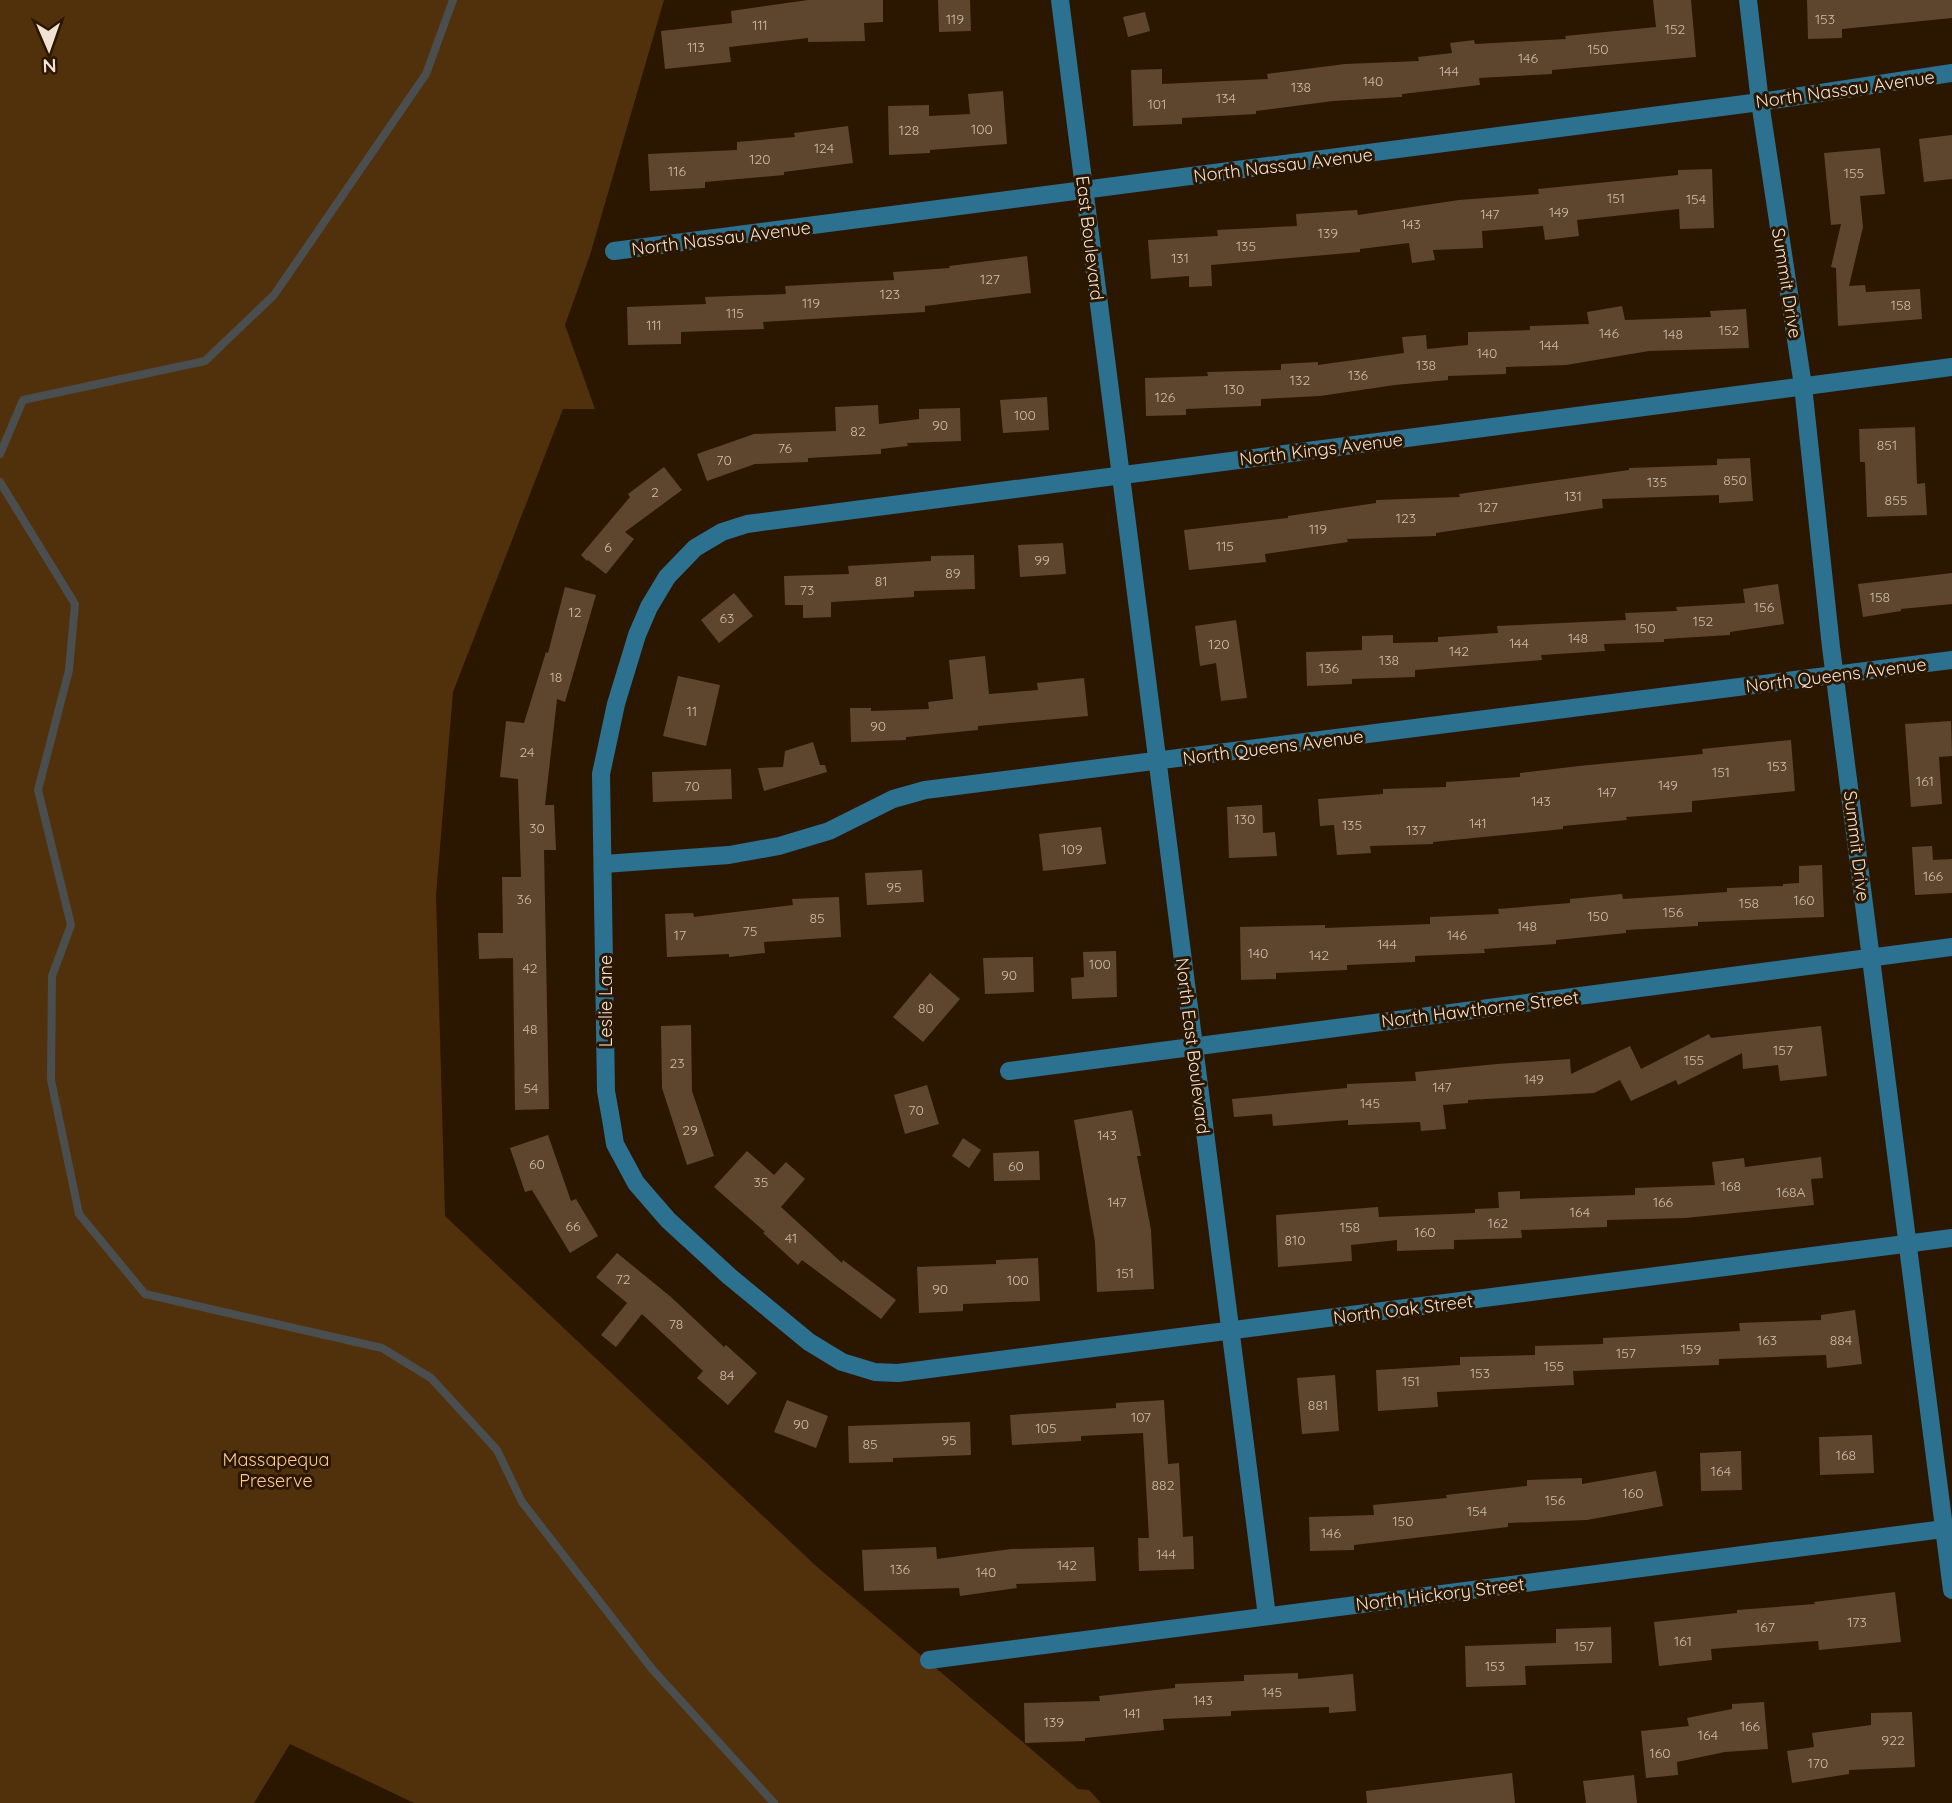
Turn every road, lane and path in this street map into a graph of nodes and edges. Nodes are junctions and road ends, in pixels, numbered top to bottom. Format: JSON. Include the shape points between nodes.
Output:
{"nodes":[{"id":1,"x":1060,"y":0,"type":"edge"},
{"id":2,"x":1748,"y":0,"type":"edge"},
{"id":3,"x":1952,"y":73,"type":"edge"},
{"id":4,"x":1760,"y":102,"type":"junction"},
{"id":5,"x":1084,"y":191,"type":"junction"},
{"id":6,"x":614,"y":251,"type":"dead end"},
{"id":7,"x":1952,"y":368,"type":"edge"},
{"id":8,"x":1803,"y":386,"type":"junction"},
{"id":9,"x":1120,"y":475,"type":"junction"},
{"id":10,"x":695,"y":548,"type":"joint"},
{"id":11,"x":1952,"y":660,"type":"edge"},
{"id":12,"x":1835,"y":676,"type":"junction"},
{"id":13,"x":1157,"y":761,"type":"junction"},
{"id":14,"x":604,"y":864,"type":"junction"},
{"id":15,"x":1952,"y":947,"type":"edge"},
{"id":16,"x":1871,"y":957,"type":"junction"},
{"id":17,"x":1194,"y":1046,"type":"junction"},
{"id":18,"x":1009,"y":1071,"type":"dead end"},
{"id":19,"x":1952,"y":1238,"type":"edge"},
{"id":20,"x":1908,"y":1244,"type":"junction"},
{"id":21,"x":1230,"y":1331,"type":"junction"},
{"id":22,"x":855,"y":1366,"type":"joint"},
{"id":23,"x":1948,"y":1529,"type":"edge"},
{"id":24,"x":1952,"y":1590,"type":"edge"},
{"id":25,"x":1267,"y":1616,"type":"junction"},
{"id":26,"x":929,"y":1660,"type":"dead end"}],
"edges":[{"from":1,"to":5,"type":"street","name":"East Boulevard"},
{"from":2,"to":4,"type":"street","name":"Summit Drive"},
{"from":3,"to":4,"type":"street","name":"North Nassau Avenue"},
{"from":4,"to":5,"type":"street","name":"North Nassau Avenue"},
{"from":4,"to":8,"type":"street","name":"Summit Drive"},
{"from":5,"to":6,"type":"street","name":"North Nassau Avenue"},
{"from":5,"to":9,"type":"street","name":"East Boulevard"},
{"from":7,"to":8,"type":"street","name":"North Kings Avenue"},
{"from":8,"to":9,"type":"street","name":"North Kings Avenue"},
{"from":8,"to":12,"type":"street","name":"Summit Drive"},
{"from":9,"to":10,"type":"street","name":"North Kings Avenue","via":[[747,524]]},
{"from":9,"to":13,"type":"street","name":"North East Boulevard"},
{"from":10,"to":14,"type":"street","name":"Leslie Lane","via":[[667,577],[649,607],[616,704],[601,774]]},
{"from":11,"to":12,"type":"street","name":"North Queens Avenue"},
{"from":12,"to":13,"type":"street","name":"North Queens Avenue"},
{"from":12,"to":16,"type":"street","name":"Summit Drive"},
{"from":13,"to":14,"type":"street","name":"North Queens Avenue","via":[[925,790],[893,799],[829,831],[779,846],[729,855]]},
{"from":13,"to":17,"type":"street","name":"North East Boulevard"},
{"from":14,"to":22,"type":"street","name":"Leslie Lane","via":[[606,1091],[615,1143],[636,1183],[668,1220],[810,1342]]},
{"from":15,"to":16,"type":"street","name":"North Hawthorne Street"},
{"from":16,"to":17,"type":"street","name":"North Hawthorne Street"},
{"from":16,"to":20,"type":"street","name":"Summit Drive"},
{"from":17,"to":18,"type":"street","name":"North Hawthorne Street"},
{"from":17,"to":21,"type":"street","name":"North East Boulevard"},
{"from":19,"to":20,"type":"street","name":"North Oak Street"},
{"from":20,"to":21,"type":"street","name":"North Oak Street"},
{"from":20,"to":23,"type":"street","name":"Summit Drive"},
{"from":21,"to":22,"type":"street","name":"North Oak Street","via":[[898,1373]]},
{"from":21,"to":25,"type":"street","name":"North East Boulevard"},
{"from":23,"to":24,"type":"street","name":"Summit Drive"},
{"from":23,"to":25,"type":"street","name":"North Hickory Street"},
{"from":25,"to":26,"type":"street","name":"North Hickory Street"}]}
